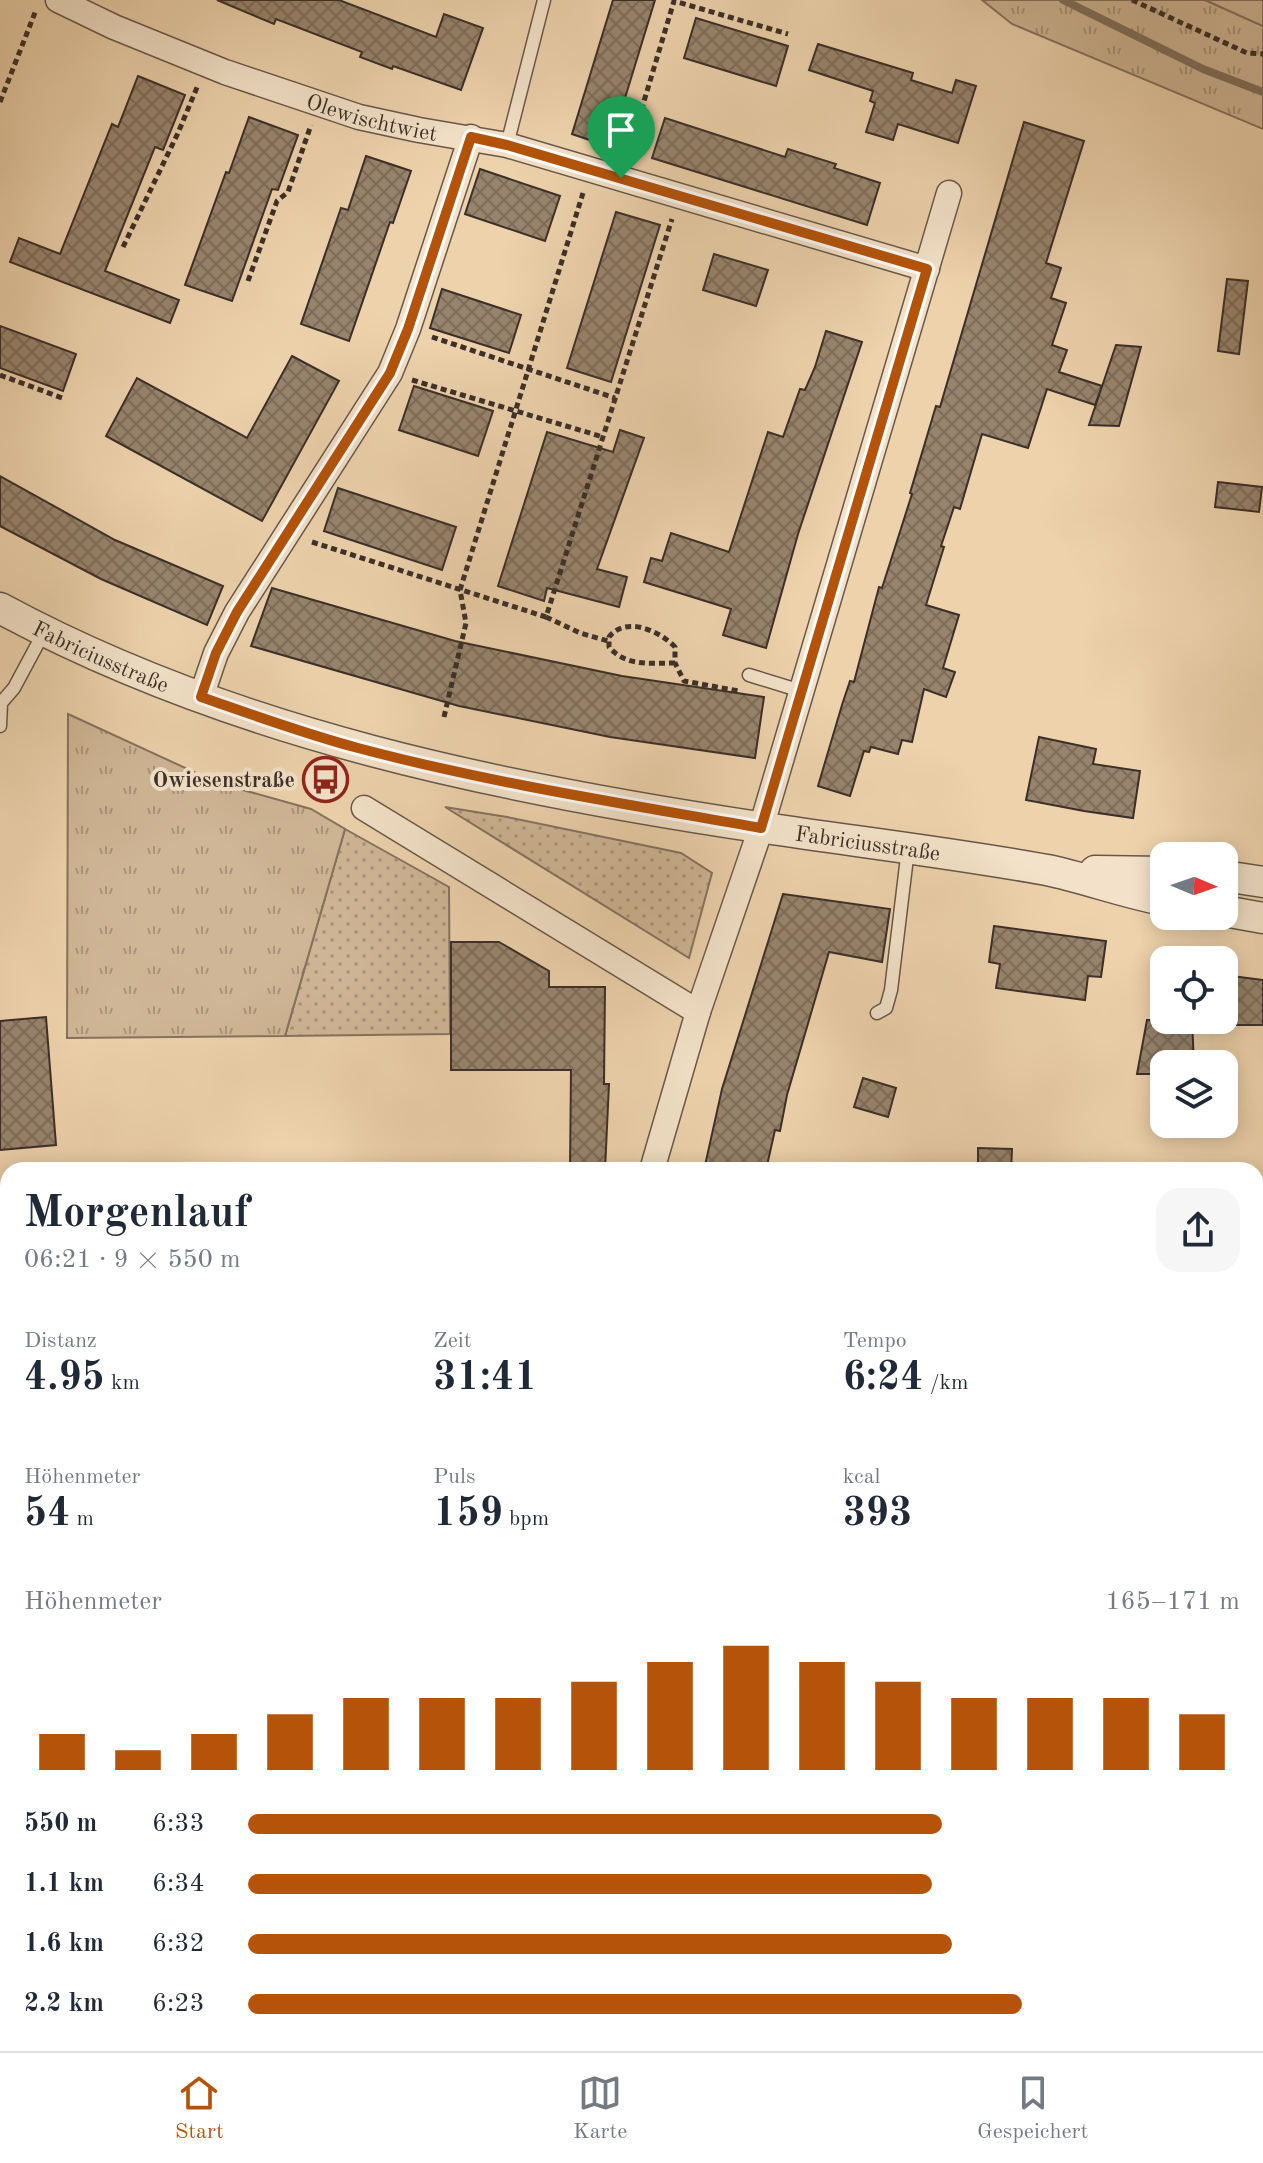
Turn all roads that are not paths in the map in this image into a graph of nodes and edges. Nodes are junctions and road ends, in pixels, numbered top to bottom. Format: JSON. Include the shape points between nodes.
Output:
{"nodes":[{"id":1,"x":58,"y":0,"type":"edge"},
{"id":2,"x":544,"y":0,"type":"edge"},
{"id":3,"x":471,"y":137,"type":"junction"},
{"id":4,"x":507,"y":145,"type":"junction"},
{"id":5,"x":949,"y":193,"type":"dead end"},
{"id":6,"x":927,"y":269,"type":"junction"},
{"id":7,"x":0,"y":608,"type":"edge"},
{"id":8,"x":44,"y":632,"type":"junction"},
{"id":9,"x":749,"y":675,"type":"dead end"},
{"id":10,"x":801,"y":691,"type":"junction"},
{"id":11,"x":201,"y":697,"type":"junction"},
{"id":12,"x":0,"y":726,"type":"edge"},
{"id":13,"x":364,"y":808,"type":"dead end"},
{"id":14,"x":761,"y":828,"type":"junction"},
{"id":15,"x":908,"y":849,"type":"junction"},
{"id":16,"x":1049,"y":870,"type":"junction"},
{"id":17,"x":1150,"y":872,"type":"edge"},
{"id":18,"x":1238,"y":878,"type":"edge"},
{"id":19,"x":1263,"y":882,"type":"edge"},
{"id":20,"x":1150,"y":896,"type":"edge"},
{"id":21,"x":1238,"y":914,"type":"edge"},
{"id":22,"x":1263,"y":918,"type":"edge"},
{"id":23,"x":698,"y":1012,"type":"junction"},
{"id":24,"x":877,"y":1013,"type":"dead end"},
{"id":25,"x":654,"y":1162,"type":"edge"}],
"edges":[{"from":1,"to":3,"type":"street","name":"Olewischtwiet","via":[[206,65],[359,117]]},
{"from":2,"to":4,"type":"lane"},
{"from":3,"to":4,"type":"street","name":"Olewischtwiet"},
{"from":3,"to":11,"type":"street","via":[[390,373],[237,612]]},
{"from":4,"to":6,"type":"street","name":"Olewischtwiet"},
{"from":5,"to":6,"type":"street"},
{"from":6,"to":10,"type":"street"},
{"from":7,"to":8,"type":"street","name":"Fabriciusstraße"},
{"from":8,"to":11,"type":"street","name":"Fabriciusstraße"},
{"from":8,"to":12,"type":"lane","via":[[1,703]]},
{"from":9,"to":10,"type":"lane"},
{"from":10,"to":14,"type":"street"},
{"from":11,"to":14,"type":"street","name":"Fabriciusstraße","via":[[307,734],[431,766]]},
{"from":13,"to":23,"type":"street"},
{"from":14,"to":15,"type":"street","name":"Fabriciusstraße"},
{"from":14,"to":23,"type":"street"},
{"from":15,"to":16,"type":"street","name":"Fabriciusstraße"},
{"from":15,"to":24,"type":"lane","via":[[891,990],[886,1008]]},
{"from":16,"to":17,"type":"street","name":"Fabriciusstraße"},
{"from":16,"to":20,"type":"street","name":"Fabriciusstraße"},
{"from":18,"to":19,"type":"street"},
{"from":21,"to":22,"type":"street"},
{"from":23,"to":25,"type":"street"}]}
